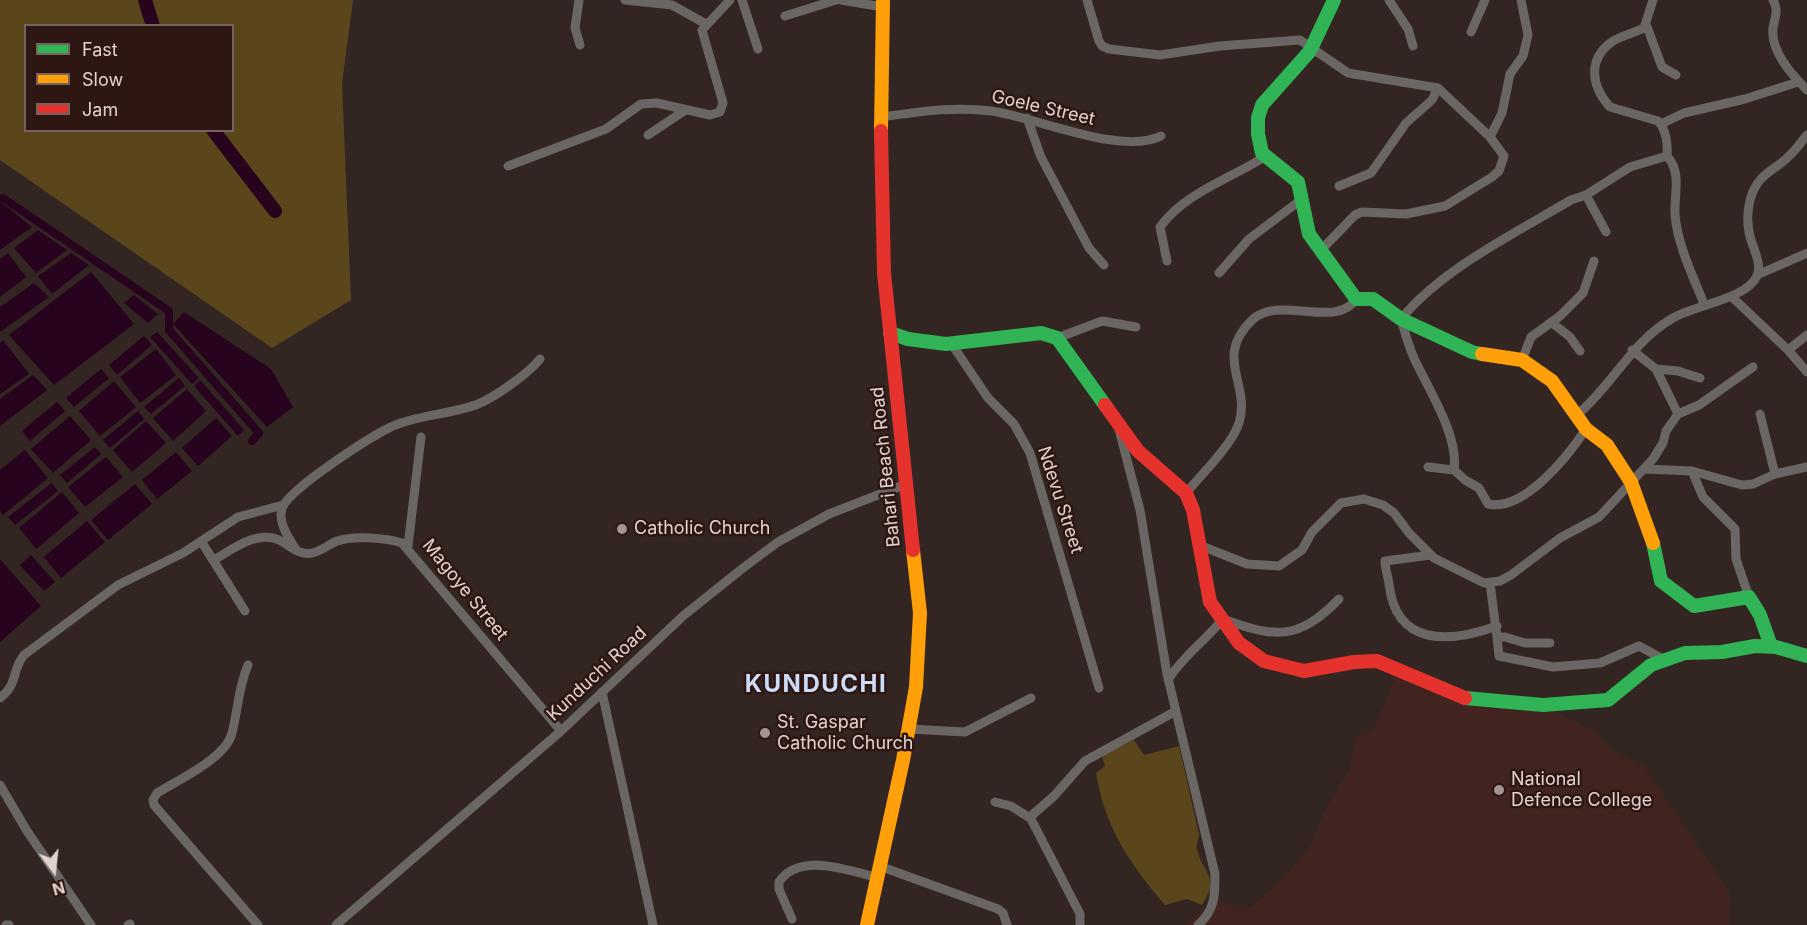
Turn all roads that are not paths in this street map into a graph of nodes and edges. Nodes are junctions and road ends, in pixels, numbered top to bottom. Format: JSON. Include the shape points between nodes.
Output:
{"nodes":[{"id":1,"x":579,"y":0,"type":"edge"},
{"id":2,"x":625,"y":0,"type":"edge"},
{"id":3,"x":730,"y":0,"type":"edge"},
{"id":4,"x":742,"y":0,"type":"edge"},
{"id":5,"x":836,"y":0,"type":"edge"},
{"id":6,"x":841,"y":0,"type":"edge"},
{"id":7,"x":1087,"y":0,"type":"edge"},
{"id":8,"x":1334,"y":0,"type":"edge"},
{"id":9,"x":1389,"y":0,"type":"edge"},
{"id":10,"x":1485,"y":0,"type":"edge"},
{"id":11,"x":1521,"y":0,"type":"edge"},
{"id":12,"x":1653,"y":0,"type":"edge"},
{"id":13,"x":1773,"y":0,"type":"edge"},
{"id":14,"x":883,"y":4,"type":"edge"},
{"id":15,"x":785,"y":16,"type":"dead end"},
{"id":16,"x":706,"y":24,"type":"junction"},
{"id":17,"x":1647,"y":24,"type":"junction"},
{"id":18,"x":1471,"y":32,"type":"dead end"},
{"id":19,"x":580,"y":45,"type":"dead end"},
{"id":20,"x":1413,"y":46,"type":"dead end"},
{"id":21,"x":759,"y":49,"type":"dead end"},
{"id":22,"x":1311,"y":50,"type":"junction"},
{"id":23,"x":1676,"y":75,"type":"dead end"},
{"id":24,"x":1798,"y":82,"type":"junction"},
{"id":25,"x":1438,"y":88,"type":"junction"},
{"id":26,"x":1807,"y":90,"type":"edge"},
{"id":27,"x":684,"y":111,"type":"junction"},
{"id":28,"x":881,"y":117,"type":"junction"},
{"id":29,"x":1028,"y":118,"type":"junction"},
{"id":30,"x":1661,"y":124,"type":"junction"},
{"id":31,"x":648,"y":135,"type":"dead end"},
{"id":32,"x":1807,"y":135,"type":"edge"},
{"id":33,"x":1161,"y":136,"type":"dead end"},
{"id":34,"x":1490,"y":137,"type":"junction"},
{"id":35,"x":1266,"y":156,"type":"junction"},
{"id":36,"x":1667,"y":156,"type":"junction"},
{"id":37,"x":508,"y":166,"type":"dead end"},
{"id":38,"x":1339,"y":186,"type":"dead end"},
{"id":39,"x":1586,"y":195,"type":"junction"},
{"id":40,"x":1302,"y":199,"type":"junction"},
{"id":41,"x":1606,"y":232,"type":"dead end"},
{"id":42,"x":1322,"y":249,"type":"junction"},
{"id":43,"x":1807,"y":253,"type":"edge"},
{"id":44,"x":1167,"y":261,"type":"dead end"},
{"id":45,"x":1594,"y":261,"type":"dead end"},
{"id":46,"x":1104,"y":265,"type":"dead end"},
{"id":47,"x":1219,"y":273,"type":"dead end"},
{"id":48,"x":1757,"y":275,"type":"junction"},
{"id":49,"x":1732,"y":297,"type":"junction"},
{"id":50,"x":1356,"y":299,"type":"junction"},
{"id":51,"x":1704,"y":304,"type":"junction"},
{"id":52,"x":1401,"y":319,"type":"junction"},
{"id":53,"x":1551,"y":322,"type":"junction"},
{"id":54,"x":1136,"y":327,"type":"dead end"},
{"id":55,"x":890,"y":333,"type":"junction"},
{"id":56,"x":1807,"y":335,"type":"edge"},
{"id":57,"x":1057,"y":338,"type":"junction"},
{"id":58,"x":951,"y":343,"type":"junction"},
{"id":59,"x":1632,"y":350,"type":"junction"},
{"id":60,"x":1788,"y":350,"type":"junction"},
{"id":61,"x":1580,"y":351,"type":"dead end"},
{"id":62,"x":540,"y":359,"type":"dead end"},
{"id":63,"x":1522,"y":360,"type":"junction"},
{"id":64,"x":1753,"y":367,"type":"dead end"},
{"id":65,"x":1656,"y":369,"type":"junction"},
{"id":66,"x":1807,"y":372,"type":"edge"},
{"id":67,"x":1700,"y":378,"type":"dead end"},
{"id":68,"x":1678,"y":414,"type":"junction"},
{"id":69,"x":1760,"y":414,"type":"dead end"},
{"id":70,"x":1577,"y":415,"type":"junction"},
{"id":71,"x":1116,"y":418,"type":"junction"},
{"id":72,"x":1586,"y":429,"type":"junction"},
{"id":73,"x":421,"y":437,"type":"dead end"},
{"id":74,"x":1428,"y":467,"type":"dead end"},
{"id":75,"x":1645,"y":468,"type":"junction"},
{"id":76,"x":1807,"y":468,"type":"edge"},
{"id":77,"x":1454,"y":470,"type":"junction"},
{"id":78,"x":1692,"y":471,"type":"junction"},
{"id":79,"x":1775,"y":474,"type":"junction"},
{"id":80,"x":1631,"y":482,"type":"junction"},
{"id":81,"x":906,"y":484,"type":"junction"},
{"id":82,"x":1186,"y":493,"type":"junction"},
{"id":83,"x":283,"y":505,"type":"junction"},
{"id":84,"x":201,"y":541,"type":"junction"},
{"id":85,"x":1200,"y":545,"type":"junction"},
{"id":86,"x":408,"y":546,"type":"junction"},
{"id":87,"x":296,"y":550,"type":"junction"},
{"id":88,"x":1431,"y":555,"type":"junction"},
{"id":89,"x":214,"y":560,"type":"junction"},
{"id":90,"x":1490,"y":583,"type":"junction"},
{"id":91,"x":1749,"y":597,"type":"junction"},
{"id":92,"x":1339,"y":599,"type":"dead end"},
{"id":93,"x":245,"y":611,"type":"dead end"},
{"id":94,"x":1220,"y":616,"type":"junction"},
{"id":95,"x":1497,"y":626,"type":"junction"},
{"id":96,"x":1497,"y":637,"type":"junction"},
{"id":97,"x":1550,"y":643,"type":"dead end"},
{"id":98,"x":1771,"y":646,"type":"junction"},
{"id":99,"x":1807,"y":656,"type":"edge"},
{"id":100,"x":1663,"y":659,"type":"junction"},
{"id":101,"x":248,"y":665,"type":"dead end"},
{"id":102,"x":1168,"y":680,"type":"junction"},
{"id":103,"x":1099,"y":688,"type":"dead end"},
{"id":104,"x":602,"y":692,"type":"junction"},
{"id":105,"x":0,"y":698,"type":"edge"},
{"id":106,"x":1031,"y":698,"type":"dead end"},
{"id":107,"x":1176,"y":711,"type":"junction"},
{"id":108,"x":910,"y":729,"type":"junction"},
{"id":109,"x":561,"y":731,"type":"junction"},
{"id":110,"x":0,"y":785,"type":"edge"},
{"id":111,"x":995,"y":802,"type":"dead end"},
{"id":112,"x":1030,"y":818,"type":"junction"},
{"id":113,"x":880,"y":873,"type":"junction"},
{"id":114,"x":792,"y":919,"type":"dead end"},
{"id":115,"x":91,"y":925,"type":"edge"},
{"id":116,"x":258,"y":925,"type":"edge"},
{"id":117,"x":336,"y":925,"type":"edge"},
{"id":118,"x":653,"y":925,"type":"edge"},
{"id":119,"x":867,"y":925,"type":"edge"},
{"id":120,"x":1007,"y":925,"type":"edge"},
{"id":121,"x":1080,"y":925,"type":"edge"},
{"id":122,"x":1198,"y":925,"type":"edge"}],
"edges":[{"from":1,"to":19,"type":"street","via":[[575,28]]},
{"from":2,"to":16,"type":"street","via":[[672,5]]},
{"from":3,"to":16,"type":"street"},
{"from":4,"to":21,"type":"street"},
{"from":5,"to":15,"type":"street"},
{"from":6,"to":14,"type":"street"},
{"from":7,"to":22,"type":"street","via":[[1099,40],[1109,49],[1160,55],[1300,40]]},
{"from":8,"to":22,"type":"street"},
{"from":9,"to":20,"type":"street","via":[[1408,29]]},
{"from":10,"to":18,"type":"street"},
{"from":11,"to":34,"type":"street","via":[[1528,34],[1523,56],[1510,74],[1502,113]]},
{"from":12,"to":17,"type":"street"},
{"from":13,"to":24,"type":"street","via":[[1778,10],[1773,29],[1776,51]]},
{"from":14,"to":28,"type":"street","name":"Bahari Beach Road"},
{"from":16,"to":27,"type":"street","via":[[702,35],[723,106],[713,115]]},
{"from":17,"to":23,"type":"street","via":[[1662,67]]},
{"from":17,"to":30,"type":"street","via":[[1610,43],[1597,61],[1594,75],[1610,107]]},
{"from":22,"to":25,"type":"street","via":[[1347,73]]},
{"from":22,"to":35,"type":"street","via":[[1262,102],[1257,125],[1260,147]]},
{"from":24,"to":26,"type":"street"},
{"from":24,"to":30,"type":"street","via":[[1684,113]]},
{"from":25,"to":34,"type":"street"},
{"from":25,"to":38,"type":"street","via":[[1406,123],[1371,173]]},
{"from":27,"to":31,"type":"street"},
{"from":27,"to":37,"type":"street","via":[[657,103],[641,104],[606,129]]},
{"from":28,"to":29,"type":"street","name":"Goele Street","via":[[958,108]]},
{"from":28,"to":55,"type":"street","name":"Bahari Beach Road","via":[[884,273]]},
{"from":29,"to":33,"type":"street","name":"Goele Street","via":[[1101,139],[1129,141]]},
{"from":29,"to":46,"type":"street","via":[[1041,157],[1089,248]]},
{"from":30,"to":36,"type":"street"},
{"from":32,"to":48,"type":"street","via":[[1753,190],[1748,218]]},
{"from":34,"to":42,"type":"street","via":[[1504,160],[1492,177],[1445,206],[1406,214],[1354,215]]},
{"from":35,"to":40,"type":"street","via":[[1295,178]]},
{"from":35,"to":44,"type":"street","via":[[1170,214],[1160,227]]},
{"from":36,"to":39,"type":"street","via":[[1630,167]]},
{"from":36,"to":51,"type":"street","via":[[1677,171],[1675,217]]},
{"from":39,"to":41,"type":"street"},
{"from":39,"to":52,"type":"street","via":[[1504,237],[1465,263],[1417,301]]},
{"from":40,"to":42,"type":"street","via":[[1309,234]]},
{"from":40,"to":47,"type":"street","via":[[1248,239]]},
{"from":42,"to":50,"type":"street"},
{"from":43,"to":48,"type":"street"},
{"from":45,"to":53,"type":"street","via":[[1583,292]]},
{"from":48,"to":49,"type":"street"},
{"from":49,"to":51,"type":"street"},
{"from":49,"to":60,"type":"street"},
{"from":50,"to":52,"type":"street","via":[[1373,299]]},
{"from":50,"to":82,"type":"street","via":[[1351,306],[1332,311],[1272,310],[1253,319],[1233,352],[1242,404],[1238,427]]},
{"from":51,"to":59,"type":"street","via":[[1651,332]]},
{"from":52,"to":63,"type":"street","via":[[1472,352]]},
{"from":52,"to":77,"type":"street","via":[[1411,352],[1441,413]]},
{"from":53,"to":61,"type":"street"},
{"from":53,"to":63,"type":"street","via":[[1531,337]]},
{"from":54,"to":57,"type":"street","via":[[1102,321]]},
{"from":55,"to":58,"type":"street","via":[[928,344]]},
{"from":55,"to":81,"type":"street","name":"Bahari Beach Road"},
{"from":56,"to":60,"type":"street"},
{"from":57,"to":58,"type":"street","via":[[1041,333]]},
{"from":57,"to":71,"type":"street"},
{"from":58,"to":103,"type":"street","name":"Ndevu Street","via":[[988,398],[1014,424],[1030,453]]},
{"from":59,"to":65,"type":"street"},
{"from":59,"to":70,"type":"street","via":[[1601,393]]},
{"from":60,"to":66,"type":"street"},
{"from":62,"to":83,"type":"street","via":[[525,375],[477,404],[395,424],[376,434]]},
{"from":63,"to":70,"type":"street","via":[[1552,381]]},
{"from":64,"to":68,"type":"street","via":[[1699,405]]},
{"from":65,"to":67,"type":"street"},
{"from":65,"to":68,"type":"street"},
{"from":68,"to":75,"type":"street"},
{"from":69,"to":79,"type":"street"},
{"from":70,"to":72,"type":"street"},
{"from":71,"to":82,"type":"street","via":[[1138,451]]},
{"from":71,"to":102,"type":"street","via":[[1140,510]]},
{"from":72,"to":77,"type":"street","via":[[1566,459],[1526,494],[1499,506],[1488,504],[1479,488]]},
{"from":72,"to":80,"type":"street","via":[[1607,445]]},
{"from":73,"to":86,"type":"street"},
{"from":74,"to":77,"type":"street"},
{"from":75,"to":78,"type":"street"},
{"from":75,"to":80,"type":"street"},
{"from":76,"to":79,"type":"street"},
{"from":78,"to":79,"type":"street","via":[[1742,485]]},
{"from":78,"to":91,"type":"street","via":[[1703,497],[1735,529],[1736,559]]},
{"from":80,"to":90,"type":"street","via":[[1599,517],[1560,538],[1511,575]]},
{"from":80,"to":91,"type":"street","via":[[1665,586],[1694,606]]},
{"from":81,"to":104,"type":"street","name":"Kunduchi Road","via":[[830,514],[778,542],[683,616]]},
{"from":81,"to":108,"type":"street","name":"Bahari Beach Road","via":[[921,647]]},
{"from":82,"to":85,"type":"street"},
{"from":83,"to":84,"type":"street","via":[[238,517]]},
{"from":83,"to":87,"type":"street","via":[[280,514],[284,528]]},
{"from":84,"to":89,"type":"street"},
{"from":84,"to":105,"type":"street","via":[[118,585],[24,655],[16,669],[15,682]]},
{"from":85,"to":88,"type":"street","via":[[1247,564],[1279,566],[1302,550],[1312,532],[1341,503],[1364,499],[1394,513]]},
{"from":85,"to":94,"type":"street","via":[[1206,589]]},
{"from":86,"to":87,"type":"street","name":"Magoye Street","via":[[396,541],[349,539],[312,554]]},
{"from":86,"to":109,"type":"street","name":"Magoye Street"},
{"from":87,"to":89,"type":"street","name":"Magoye Street","via":[[277,539],[263,537],[244,542]]},
{"from":88,"to":90,"type":"street"},
{"from":88,"to":95,"type":"street","via":[[1385,561],[1390,593],[1402,621],[1440,639]]},
{"from":89,"to":93,"type":"street"},
{"from":90,"to":95,"type":"street"},
{"from":91,"to":98,"type":"street"},
{"from":92,"to":94,"type":"street","via":[[1319,620],[1281,633],[1250,629]]},
{"from":94,"to":100,"type":"street","via":[[1249,652],[1278,666],[1304,671],[1377,661],[1475,701],[1543,705],[1608,700]]},
{"from":94,"to":102,"type":"street","via":[[1214,631],[1180,662]]},
{"from":95,"to":96,"type":"street"},
{"from":96,"to":97,"type":"street"},
{"from":96,"to":100,"type":"street","via":[[1499,656],[1553,667],[1600,663],[1640,646]]},
{"from":98,"to":99,"type":"street"},
{"from":98,"to":100,"type":"street","via":[[1685,653]]},
{"from":101,"to":116,"type":"street","via":[[240,684],[228,744],[208,762],[157,793],[153,800]]},
{"from":102,"to":107,"type":"street"},
{"from":104,"to":109,"type":"street","name":"Kunduchi Road"},
{"from":104,"to":118,"type":"street"},
{"from":106,"to":108,"type":"street","via":[[965,732]]},
{"from":107,"to":112,"type":"street","via":[[1085,761]]},
{"from":107,"to":122,"type":"street","via":[[1215,874],[1215,902]]},
{"from":108,"to":113,"type":"street","name":"Bahari Beach Road"},
{"from":109,"to":117,"type":"street","name":"Kunduchi Road"},
{"from":110,"to":115,"type":"street"},
{"from":111,"to":112,"type":"street","via":[[1011,806]]},
{"from":112,"to":121,"type":"street","via":[[1080,914]]},
{"from":113,"to":114,"type":"street","via":[[804,865],[787,871],[778,882]]},
{"from":113,"to":119,"type":"street","name":"Bahari Beach Road"},
{"from":113,"to":120,"type":"street","via":[[998,909],[1004,913]]}]}
